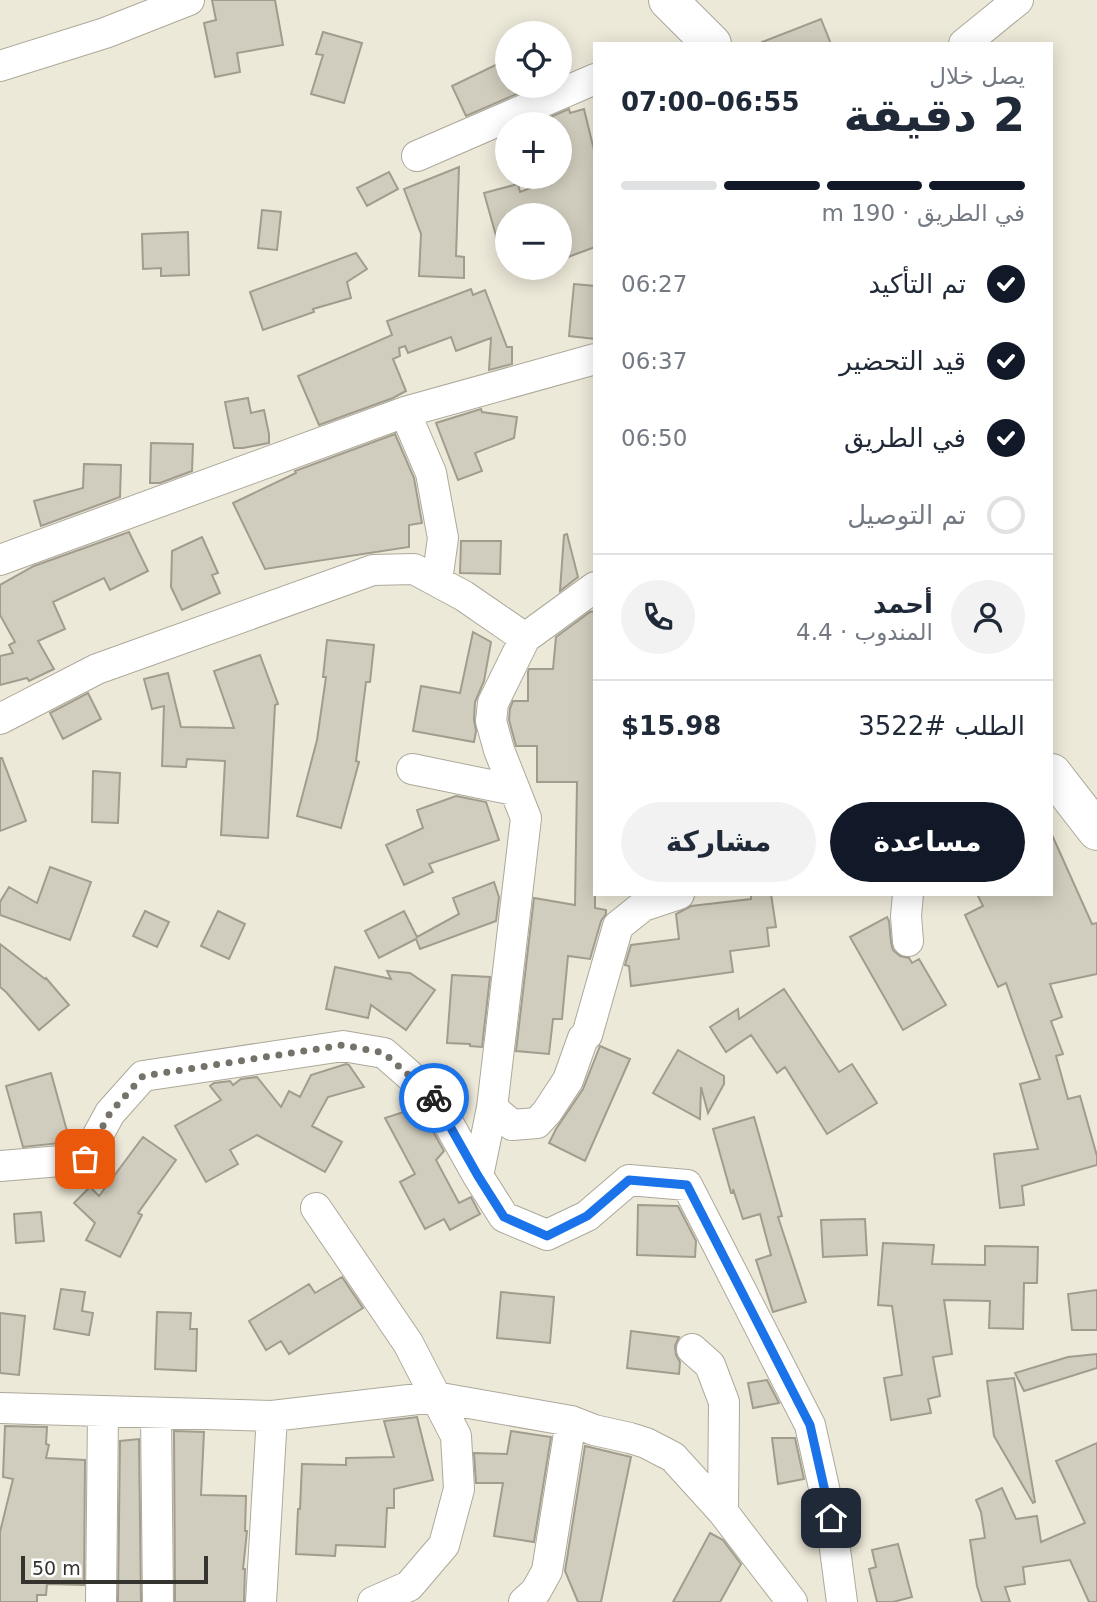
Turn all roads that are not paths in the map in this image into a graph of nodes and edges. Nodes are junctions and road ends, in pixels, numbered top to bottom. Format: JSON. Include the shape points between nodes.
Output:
{"nodes":[{"id":1,"x":189,"y":0,"type":"edge"},
{"id":2,"x":668,"y":0,"type":"edge"},
{"id":3,"x":1018,"y":0,"type":"edge"},
{"id":4,"x":700,"y":42,"type":"edge"},
{"id":5,"x":966,"y":42,"type":"edge"},
{"id":6,"x":0,"y":66,"type":"edge"},
{"id":7,"x":593,"y":80,"type":"edge"},
{"id":8,"x":417,"y":156,"type":"dead end"},
{"id":9,"x":593,"y":360,"type":"edge"},
{"id":10,"x":405,"y":412,"type":"junction"},
{"id":11,"x":0,"y":560,"type":"edge"},
{"id":12,"x":437,"y":582,"type":"junction"},
{"id":13,"x":593,"y":588,"type":"edge"},
{"id":14,"x":525,"y":638,"type":"junction"},
{"id":15,"x":0,"y":719,"type":"edge"},
{"id":16,"x":412,"y":769,"type":"dead end"},
{"id":17,"x":1053,"y":774,"type":"edge"},
{"id":18,"x":514,"y":790,"type":"junction"},
{"id":19,"x":1097,"y":831,"type":"edge"},
{"id":20,"x":673,"y":896,"type":"edge"},
{"id":21,"x":908,"y":896,"type":"edge"},
{"id":22,"x":908,"y":941,"type":"dead end"},
{"id":23,"x":492,"y":1108,"type":"junction"},
{"id":24,"x":0,"y":1166,"type":"edge"},
{"id":25,"x":478,"y":1176,"type":"junction"},
{"id":26,"x":316,"y":1208,"type":"dead end"},
{"id":27,"x":692,"y":1349,"type":"dead end"},
{"id":28,"x":435,"y":1397,"type":"junction"},
{"id":29,"x":0,"y":1408,"type":"edge"},
{"id":30,"x":103,"y":1412,"type":"junction"},
{"id":31,"x":156,"y":1413,"type":"junction"},
{"id":32,"x":272,"y":1416,"type":"junction"},
{"id":33,"x":570,"y":1421,"type":"junction"},
{"id":34,"x":723,"y":1512,"type":"junction"},
{"id":35,"x":101,"y":1602,"type":"edge"},
{"id":36,"x":158,"y":1602,"type":"edge"},
{"id":37,"x":261,"y":1602,"type":"edge"},
{"id":38,"x":373,"y":1602,"type":"edge"},
{"id":39,"x":524,"y":1602,"type":"edge"},
{"id":40,"x":792,"y":1602,"type":"edge"},
{"id":41,"x":842,"y":1602,"type":"edge"}],
"edges":[{"from":1,"to":6,"type":"street"},
{"from":2,"to":4,"type":"main road"},
{"from":3,"to":5,"type":"street"},
{"from":7,"to":8,"type":"street"},
{"from":9,"to":10,"type":"street"},
{"from":10,"to":11,"type":"street"},
{"from":10,"to":12,"type":"street","via":[[432,473],[443,538]]},
{"from":12,"to":14,"type":"street"},
{"from":12,"to":15,"type":"street","via":[[414,569],[373,570],[97,670]]},
{"from":13,"to":14,"type":"street"},
{"from":14,"to":18,"type":"street","via":[[493,704],[491,721]]},
{"from":16,"to":18,"type":"street"},
{"from":17,"to":19,"type":"main road"},
{"from":18,"to":23,"type":"street","via":[[526,818]]},
{"from":20,"to":23,"type":"street","via":[[643,906],[618,926],[587,1035],[568,1080],[547,1112],[537,1123],[512,1125]]},
{"from":21,"to":22,"type":"street"},
{"from":23,"to":25,"type":"street"},
{"from":24,"to":25,"type":"street","via":[[85,1159],[110,1113],[143,1076],[343,1045],[384,1053],[433,1096]]},
{"from":25,"to":41,"type":"street","via":[[504,1217],[547,1236],[587,1216],[629,1180],[687,1185],[810,1425],[831,1518]]},
{"from":26,"to":28,"type":"street","via":[[408,1343]]},
{"from":27,"to":34,"type":"street","via":[[710,1365],[724,1402]]},
{"from":28,"to":32,"type":"street"},
{"from":28,"to":33,"type":"street"},
{"from":28,"to":38,"type":"street","via":[[456,1436],[459,1489],[444,1545],[408,1586]]},
{"from":29,"to":30,"type":"street"},
{"from":30,"to":31,"type":"street"},
{"from":30,"to":35,"type":"street"},
{"from":31,"to":32,"type":"street"},
{"from":31,"to":36,"type":"street"},
{"from":32,"to":37,"type":"street"},
{"from":33,"to":34,"type":"street","via":[[646,1443],[673,1457]]},
{"from":33,"to":39,"type":"street","via":[[547,1571]]},
{"from":34,"to":40,"type":"street"}]}
